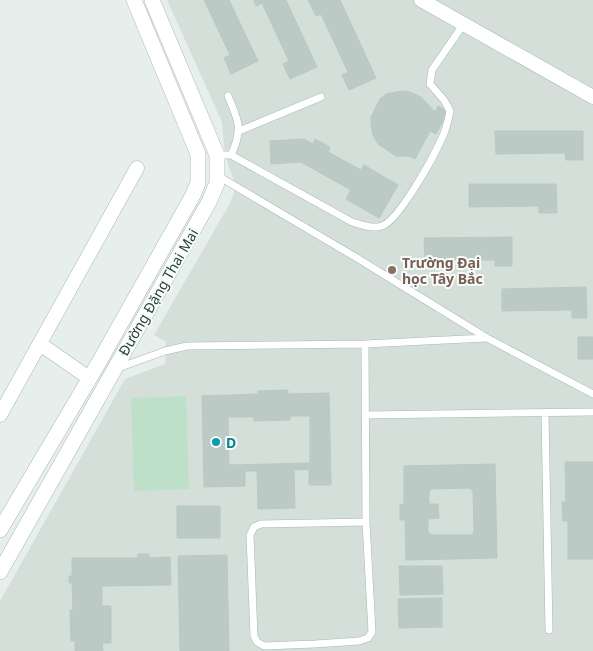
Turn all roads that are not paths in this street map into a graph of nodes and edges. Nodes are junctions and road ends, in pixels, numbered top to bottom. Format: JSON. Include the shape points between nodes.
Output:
{"nodes":[{"id":1,"x":134,"y":0,"type":"edge"},
{"id":2,"x":152,"y":0,"type":"edge"},
{"id":3,"x":421,"y":0,"type":"edge"},
{"id":4,"x":463,"y":25,"type":"junction"},
{"id":5,"x":228,"y":96,"type":"dead end"},
{"id":6,"x":593,"y":97,"type":"edge"},
{"id":7,"x":321,"y":98,"type":"dead end"},
{"id":8,"x":239,"y":132,"type":"junction"},
{"id":9,"x":224,"y":155,"type":"junction"},
{"id":10,"x":136,"y":168,"type":"dead end"},
{"id":11,"x":199,"y":172,"type":"junction"},
{"id":12,"x":217,"y":176,"type":"junction"},
{"id":13,"x":487,"y":338,"type":"junction"},
{"id":14,"x":40,"y":344,"type":"junction"},
{"id":15,"x":365,"y":344,"type":"junction"},
{"id":16,"x":98,"y":364,"type":"junction"},
{"id":17,"x":113,"y":370,"type":"junction"},
{"id":18,"x":89,"y":378,"type":"junction"},
{"id":19,"x":593,"y":394,"type":"edge"},
{"id":20,"x":593,"y":412,"type":"edge"},
{"id":21,"x":545,"y":413,"type":"junction"},
{"id":22,"x":0,"y":415,"type":"edge"},
{"id":23,"x":365,"y":415,"type":"junction"},
{"id":24,"x":366,"y":522,"type":"junction"},
{"id":25,"x":0,"y":530,"type":"edge"},
{"id":26,"x":0,"y":572,"type":"edge"},
{"id":27,"x":549,"y":630,"type":"dead end"},
{"id":28,"x":315,"y":648,"type":"edge"}],
"edges":[{"from":1,"to":11,"type":"street","name":"Đường Đặng Thai Mai","via":[[198,154]]},
{"from":2,"to":9,"type":"street","name":"Đường Đặng Thai Mai"},
{"from":3,"to":4,"type":"street"},
{"from":4,"to":6,"type":"street"},
{"from":4,"to":9,"type":"lane","via":[[432,70],[430,78],[430,84],[450,111],[441,140],[402,208],[383,226],[370,228],[352,222]]},
{"from":5,"to":8,"type":"lane"},
{"from":7,"to":8,"type":"lane"},
{"from":8,"to":9,"type":"lane","via":[[238,141]]},
{"from":9,"to":12,"type":"street","name":"Đường Đặng Thai Mai"},
{"from":10,"to":14,"type":"street"},
{"from":11,"to":12,"type":"street"},
{"from":11,"to":16,"type":"street","name":"Đường Đặng Thai Mai","via":[[193,195]]},
{"from":12,"to":13,"type":"lane"},
{"from":12,"to":17,"type":"street","name":"Đường Đặng Thai Mai","via":[[209,202]]},
{"from":13,"to":15,"type":"lane"},
{"from":13,"to":19,"type":"lane"},
{"from":14,"to":18,"type":"street"},
{"from":14,"to":22,"type":"street"},
{"from":15,"to":17,"type":"lane","via":[[187,346]]},
{"from":15,"to":23,"type":"lane"},
{"from":16,"to":17,"type":"street"},
{"from":16,"to":18,"type":"street","name":"Đường Đặng Thai Mai"},
{"from":17,"to":26,"type":"street","name":"Đường Đặng Thai Mai"},
{"from":18,"to":25,"type":"street","name":"Đường Đặng Thai Mai"},
{"from":20,"to":21,"type":"lane"},
{"from":21,"to":23,"type":"lane"},
{"from":21,"to":27,"type":"lane"},
{"from":23,"to":24,"type":"lane"},
{"from":24,"to":28,"type":"lane","via":[[372,632],[368,638],[359,641]]},
{"from":24,"to":28,"type":"lane","via":[[261,524],[254,527],[250,535],[254,636],[257,642],[264,646]]}]}
